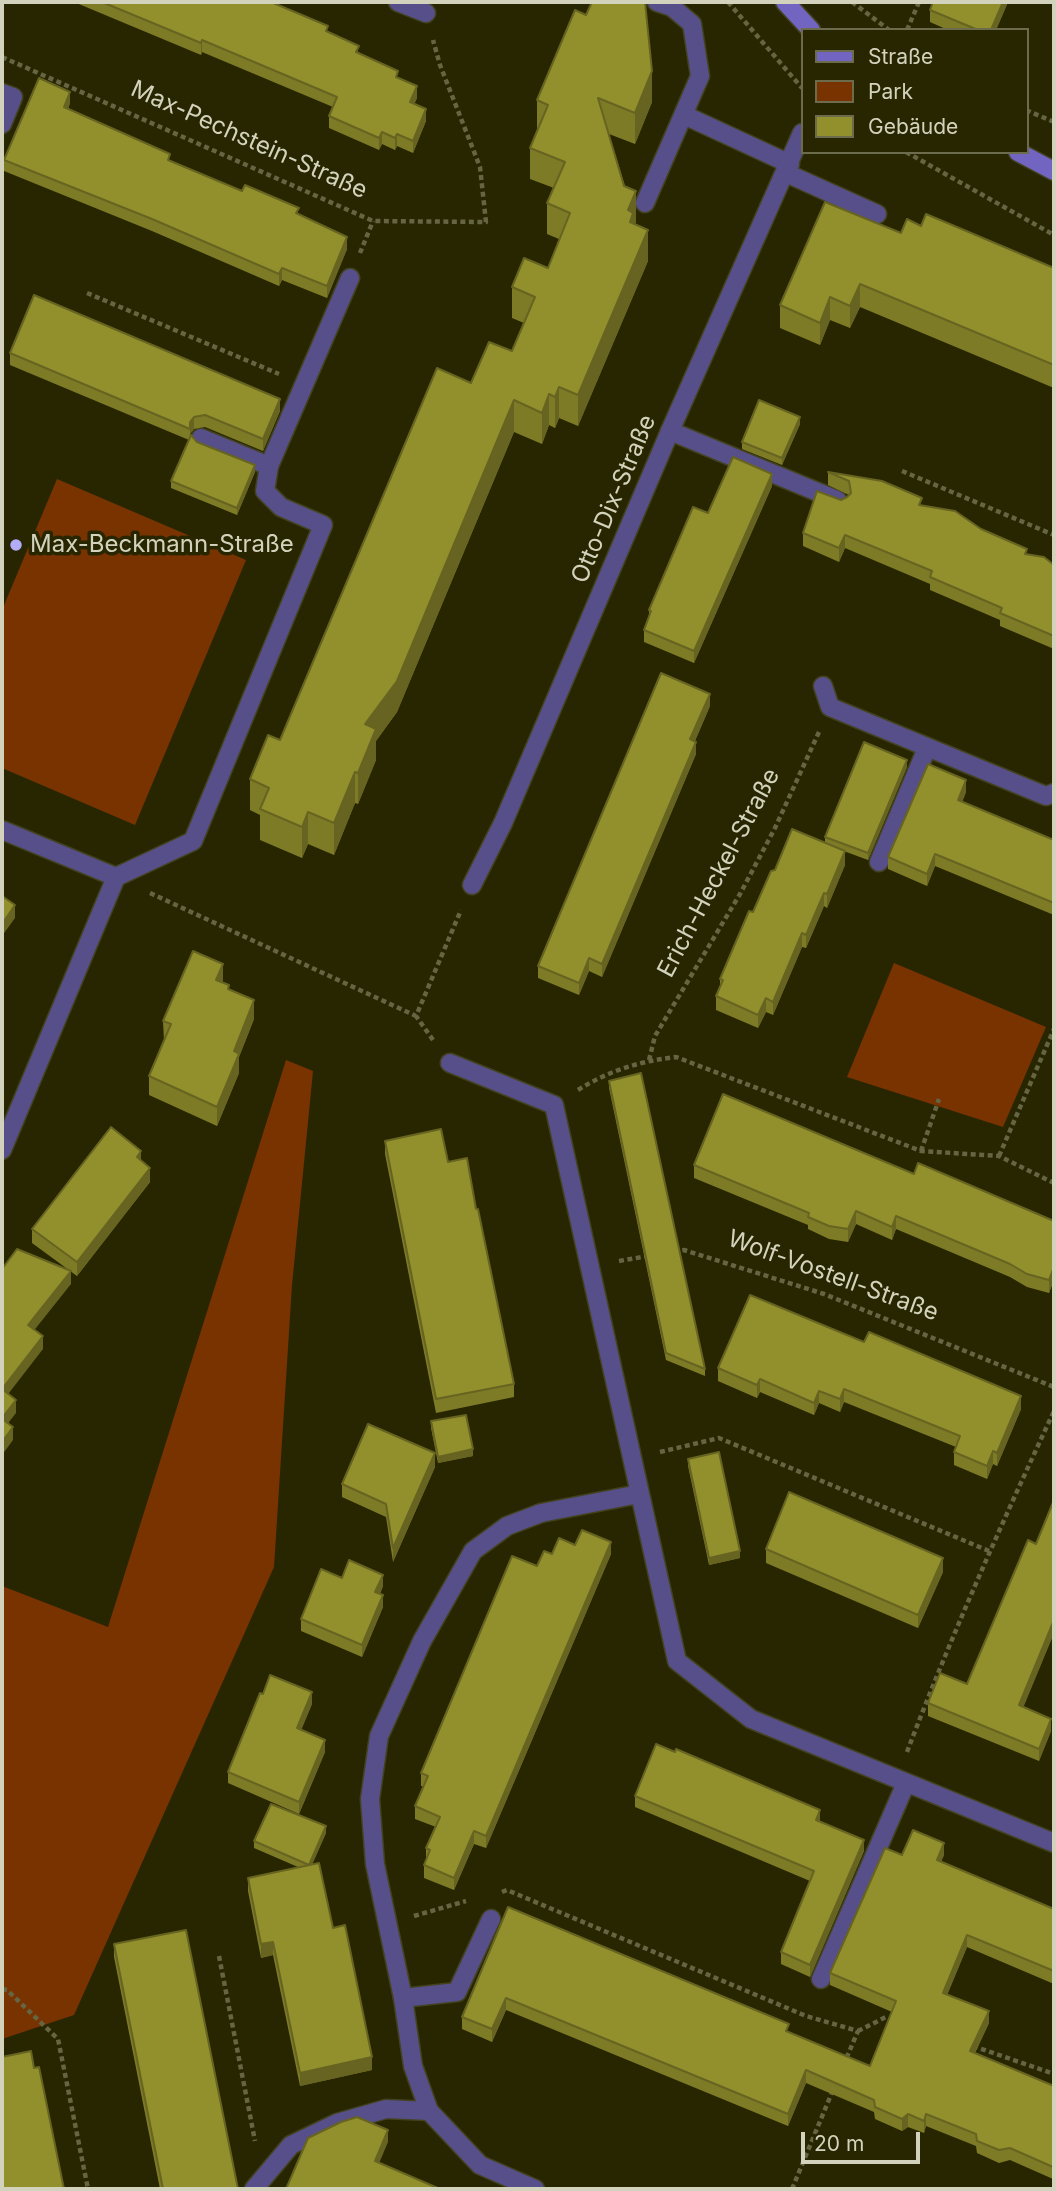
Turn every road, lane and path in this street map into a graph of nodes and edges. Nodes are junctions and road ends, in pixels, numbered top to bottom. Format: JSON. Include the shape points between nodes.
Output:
{"nodes":[{"id":1,"x":398,"y":2,"type":"edge"},
{"id":2,"x":657,"y":2,"type":"edge"},
{"id":3,"x":727,"y":2,"type":"edge"},
{"id":4,"x":785,"y":2,"type":"edge"},
{"id":5,"x":852,"y":2,"type":"edge"},
{"id":6,"x":919,"y":2,"type":"edge"},
{"id":7,"x":426,"y":13,"type":"joint"},
{"id":8,"x":809,"y":28,"type":"edge"},
{"id":9,"x":886,"y":28,"type":"edge"},
{"id":10,"x":908,"y":28,"type":"edge"},
{"id":11,"x":2,"y":57,"type":"edge"},
{"id":12,"x":800,"y":86,"type":"edge"},
{"id":13,"x":2,"y":93,"type":"edge"},
{"id":14,"x":1028,"y":111,"type":"edge"},
{"id":15,"x":684,"y":116,"type":"junction"},
{"id":16,"x":1054,"y":122,"type":"edge"},
{"id":17,"x":2,"y":124,"type":"edge"},
{"id":18,"x":800,"y":138,"type":"edge"},
{"id":19,"x":910,"y":154,"type":"edge"},
{"id":20,"x":1022,"y":154,"type":"edge"},
{"id":21,"x":788,"y":169,"type":"junction"},
{"id":22,"x":1054,"y":171,"type":"edge"},
{"id":23,"x":645,"y":203,"type":"dead end"},
{"id":24,"x":877,"y":214,"type":"dead end"},
{"id":25,"x":1054,"y":235,"type":"edge"},
{"id":26,"x":349,"y":278,"type":"dead end"},
{"id":27,"x":87,"y":293,"type":"dead end"},
{"id":28,"x":305,"y":385,"type":"junction"},
{"id":29,"x":670,"y":431,"type":"junction"},
{"id":30,"x":201,"y":438,"type":"dead end"},
{"id":31,"x":269,"y":466,"type":"junction"},
{"id":32,"x":902,"y":471,"type":"dead end"},
{"id":33,"x":840,"y":502,"type":"edge"},
{"id":34,"x":1054,"y":535,"type":"edge"},
{"id":35,"x":823,"y":686,"type":"dead end"},
{"id":36,"x":830,"y":707,"type":"junction"},
{"id":37,"x":927,"y":748,"type":"junction"},
{"id":38,"x":1054,"y":793,"type":"edge"},
{"id":39,"x":2,"y":830,"type":"edge"},
{"id":40,"x":879,"y":862,"type":"dead end"},
{"id":41,"x":116,"y":877,"type":"junction"},
{"id":42,"x":472,"y":885,"type":"joint"},
{"id":43,"x":415,"y":1016,"type":"junction"},
{"id":44,"x":1054,"y":1029,"type":"edge"},
{"id":45,"x":649,"y":1060,"type":"junction"},
{"id":46,"x":450,"y":1063,"type":"joint"},
{"id":47,"x":939,"y":1099,"type":"dead end"},
{"id":48,"x":554,"y":1105,"type":"junction"},
{"id":49,"x":2,"y":1150,"type":"edge"},
{"id":50,"x":921,"y":1151,"type":"junction"},
{"id":51,"x":999,"y":1156,"type":"junction"},
{"id":52,"x":1054,"y":1183,"type":"edge"},
{"id":53,"x":671,"y":1252,"type":"edge"},
{"id":54,"x":657,"y":1255,"type":"edge"},
{"id":55,"x":589,"y":1266,"type":"junction"},
{"id":56,"x":1054,"y":1387,"type":"edge"},
{"id":57,"x":1054,"y":1411,"type":"edge"},
{"id":58,"x":632,"y":1459,"type":"junction"},
{"id":59,"x":639,"y":1493,"type":"junction"},
{"id":60,"x":989,"y":1551,"type":"junction"},
{"id":61,"x":901,"y":1781,"type":"junction"},
{"id":62,"x":1054,"y":1843,"type":"edge"},
{"id":63,"x":495,"y":1894,"type":"dead end"},
{"id":64,"x":470,"y":1900,"type":"dead end"},
{"id":65,"x":491,"y":1919,"type":"dead end"},
{"id":66,"x":388,"y":1921,"type":"junction"},
{"id":67,"x":219,"y":1956,"type":"dead end"},
{"id":68,"x":821,"y":1979,"type":"dead end"},
{"id":69,"x":2,"y":1989,"type":"edge"},
{"id":70,"x":403,"y":1998,"type":"junction"},
{"id":71,"x":898,"y":2021,"type":"edge"},
{"id":72,"x":858,"y":2032,"type":"junction"},
{"id":73,"x":961,"y":2042,"type":"edge"},
{"id":74,"x":843,"y":2068,"type":"edge"},
{"id":75,"x":1054,"y":2074,"type":"edge"},
{"id":76,"x":838,"y":2080,"type":"edge"},
{"id":77,"x":429,"y":2111,"type":"junction"},
{"id":78,"x":258,"y":2184,"type":"edge"},
{"id":79,"x":88,"y":2189,"type":"edge"},
{"id":80,"x":535,"y":2189,"type":"edge"},
{"id":81,"x":792,"y":2189,"type":"edge"}],
"edges":[{"from":1,"to":7,"type":"street"},
{"from":2,"to":15,"type":"street","via":[[692,24],[699,76]]},
{"from":3,"to":12,"type":"path"},
{"from":4,"to":8,"type":"street"},
{"from":5,"to":9,"type":"path"},
{"from":6,"to":10,"type":"path"},
{"from":7,"to":11,"type":"path","name":"Max-Pechstein-Straße","via":[[440,65],[480,167],[486,222],[373,221]]},
{"from":13,"to":17,"type":"street","via":[[13,97]]},
{"from":14,"to":16,"type":"path"},
{"from":15,"to":21,"type":"street"},
{"from":15,"to":23,"type":"street"},
{"from":18,"to":21,"type":"street","name":"Otto-Dix-Straße"},
{"from":19,"to":25,"type":"path"},
{"from":20,"to":22,"type":"street"},
{"from":21,"to":24,"type":"street"},
{"from":21,"to":29,"type":"street","name":"Otto-Dix-Straße"},
{"from":26,"to":28,"type":"street"},
{"from":27,"to":28,"type":"path"},
{"from":28,"to":31,"type":"street"},
{"from":29,"to":33,"type":"street"},
{"from":29,"to":42,"type":"street","name":"Otto-Dix-Straße","via":[[503,823]]},
{"from":30,"to":31,"type":"street"},
{"from":31,"to":41,"type":"street","via":[[265,491],[281,507],[323,524],[193,841]]},
{"from":32,"to":34,"type":"path"},
{"from":35,"to":36,"type":"street"},
{"from":36,"to":37,"type":"street"},
{"from":36,"to":45,"type":"path","name":"Erich-Heckel-Straße","via":[[775,828],[655,1035]]},
{"from":37,"to":38,"type":"street","via":[[1046,796]]},
{"from":37,"to":40,"type":"street"},
{"from":39,"to":41,"type":"street"},
{"from":41,"to":43,"type":"path"},
{"from":41,"to":49,"type":"street"},
{"from":42,"to":43,"type":"path"},
{"from":43,"to":46,"type":"path"},
{"from":44,"to":51,"type":"path"},
{"from":45,"to":48,"type":"path","via":[[601,1075]]},
{"from":45,"to":50,"type":"path","via":[[676,1057]]},
{"from":46,"to":48,"type":"street"},
{"from":47,"to":50,"type":"path"},
{"from":48,"to":55,"type":"street"},
{"from":50,"to":51,"type":"path"},
{"from":51,"to":52,"type":"path"},
{"from":53,"to":56,"type":"path","name":"Wolf-Vostell-Straße","via":[[684,1250],[824,1294]]},
{"from":54,"to":55,"type":"path"},
{"from":55,"to":58,"type":"street"},
{"from":57,"to":60,"type":"path"},
{"from":58,"to":59,"type":"street"},
{"from":58,"to":60,"type":"path","via":[[719,1438]]},
{"from":59,"to":61,"type":"street","via":[[677,1661],[751,1719]]},
{"from":59,"to":66,"type":"street","via":[[541,1513],[507,1526],[473,1551],[422,1642],[379,1736],[370,1799],[375,1864]]},
{"from":60,"to":61,"type":"path","via":[[942,1660]]},
{"from":61,"to":62,"type":"street"},
{"from":61,"to":68,"type":"street"},
{"from":63,"to":72,"type":"path","via":[[507,1890],[807,2017]]},
{"from":64,"to":66,"type":"path"},
{"from":65,"to":70,"type":"street","via":[[457,1992]]},
{"from":66,"to":70,"type":"street"},
{"from":67,"to":78,"type":"path"},
{"from":69,"to":79,"type":"path","via":[[58,2039]]},
{"from":70,"to":77,"type":"street","via":[[413,2066]]},
{"from":71,"to":72,"type":"path","via":[[886,2017]]},
{"from":72,"to":74,"type":"path"},
{"from":73,"to":75,"type":"path"},
{"from":76,"to":81,"type":"path"},
{"from":77,"to":78,"type":"street","via":[[386,2109],[337,2123],[291,2145]]},
{"from":77,"to":80,"type":"street","via":[[480,2165]]}]}
